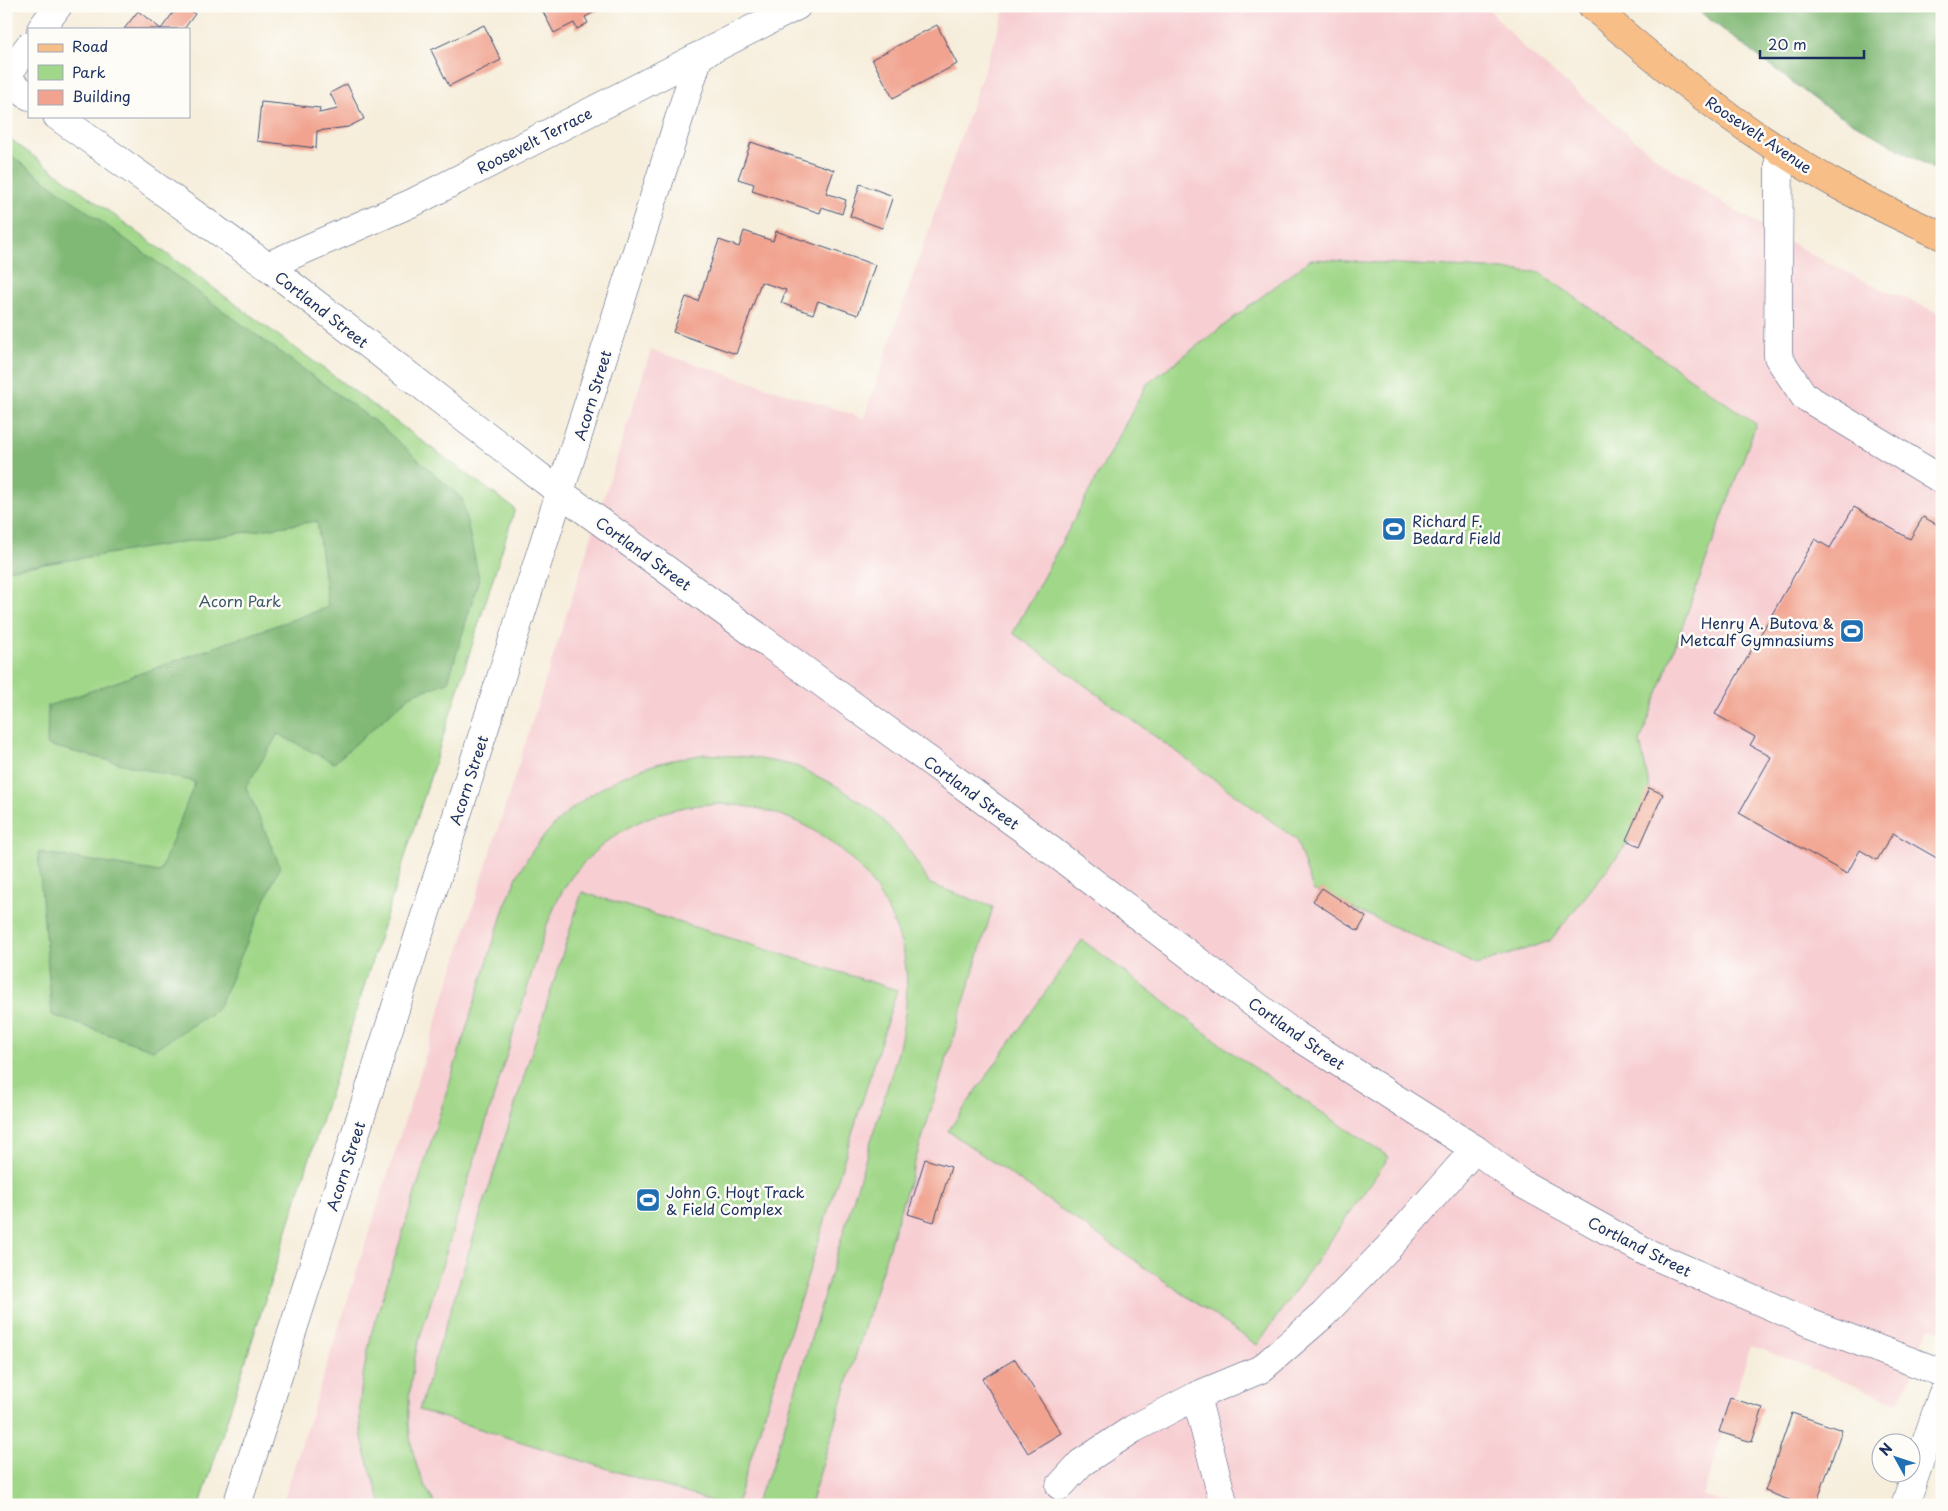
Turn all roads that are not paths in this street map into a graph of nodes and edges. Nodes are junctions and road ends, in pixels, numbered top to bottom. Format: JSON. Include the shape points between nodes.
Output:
{"nodes":[{"id":1,"x":58,"y":6,"type":"edge"},
{"id":2,"x":797,"y":6,"type":"edge"},
{"id":3,"x":1592,"y":6,"type":"edge"},
{"id":4,"x":42,"y":28,"type":"edge"},
{"id":5,"x":28,"y":47,"type":"edge"},
{"id":6,"x":700,"y":56,"type":"junction"},
{"id":7,"x":6,"y":76,"type":"edge"},
{"id":8,"x":6,"y":80,"type":"edge"},
{"id":9,"x":28,"y":95,"type":"edge"},
{"id":10,"x":60,"y":118,"type":"edge"},
{"id":11,"x":1779,"y":149,"type":"junction"},
{"id":12,"x":1942,"y":236,"type":"edge"},
{"id":13,"x":267,"y":266,"type":"junction"},
{"id":14,"x":1942,"y":480,"type":"edge"},
{"id":15,"x":561,"y":493,"type":"junction"},
{"id":16,"x":1475,"y":1149,"type":"junction"},
{"id":17,"x":1942,"y":1373,"type":"edge"},
{"id":18,"x":1942,"y":1395,"type":"edge"},
{"id":19,"x":1196,"y":1396,"type":"junction"},
{"id":20,"x":1060,"y":1486,"type":"dead end"},
{"id":21,"x":237,"y":1505,"type":"edge"},
{"id":22,"x":1224,"y":1505,"type":"edge"},
{"id":23,"x":1905,"y":1505,"type":"edge"}],
"edges":[{"from":1,"to":4,"type":"street"},
{"from":2,"to":6,"type":"street","name":"Roosevelt Terrace"},
{"from":3,"to":11,"type":"main road","name":"Roosevelt Avenue","via":[[1676,76]]},
{"from":5,"to":7,"type":"street"},
{"from":6,"to":13,"type":"street","name":"Roosevelt Terrace","via":[[414,202]]},
{"from":6,"to":15,"type":"street","name":"Acorn Street"},
{"from":8,"to":9,"type":"street"},
{"from":10,"to":13,"type":"street","name":"Cortland Street"},
{"from":11,"to":12,"type":"main road","name":"Roosevelt Avenue","via":[[1842,188]]},
{"from":11,"to":14,"type":"street","via":[[1778,357],[1804,396]]},
{"from":13,"to":15,"type":"street","name":"Cortland Street"},
{"from":15,"to":16,"type":"street","name":"Cortland Street","via":[[1023,829],[1294,1034]]},
{"from":15,"to":21,"type":"street","name":"Acorn Street"},
{"from":16,"to":17,"type":"street","name":"Cortland Street","via":[[1519,1182],[1648,1253],[1812,1324]]},
{"from":16,"to":19,"type":"street","via":[[1388,1248],[1323,1315],[1261,1369]]},
{"from":18,"to":23,"type":"street"},
{"from":19,"to":20,"type":"street","via":[[1133,1429],[1081,1463]]},
{"from":19,"to":22,"type":"street"}]}
